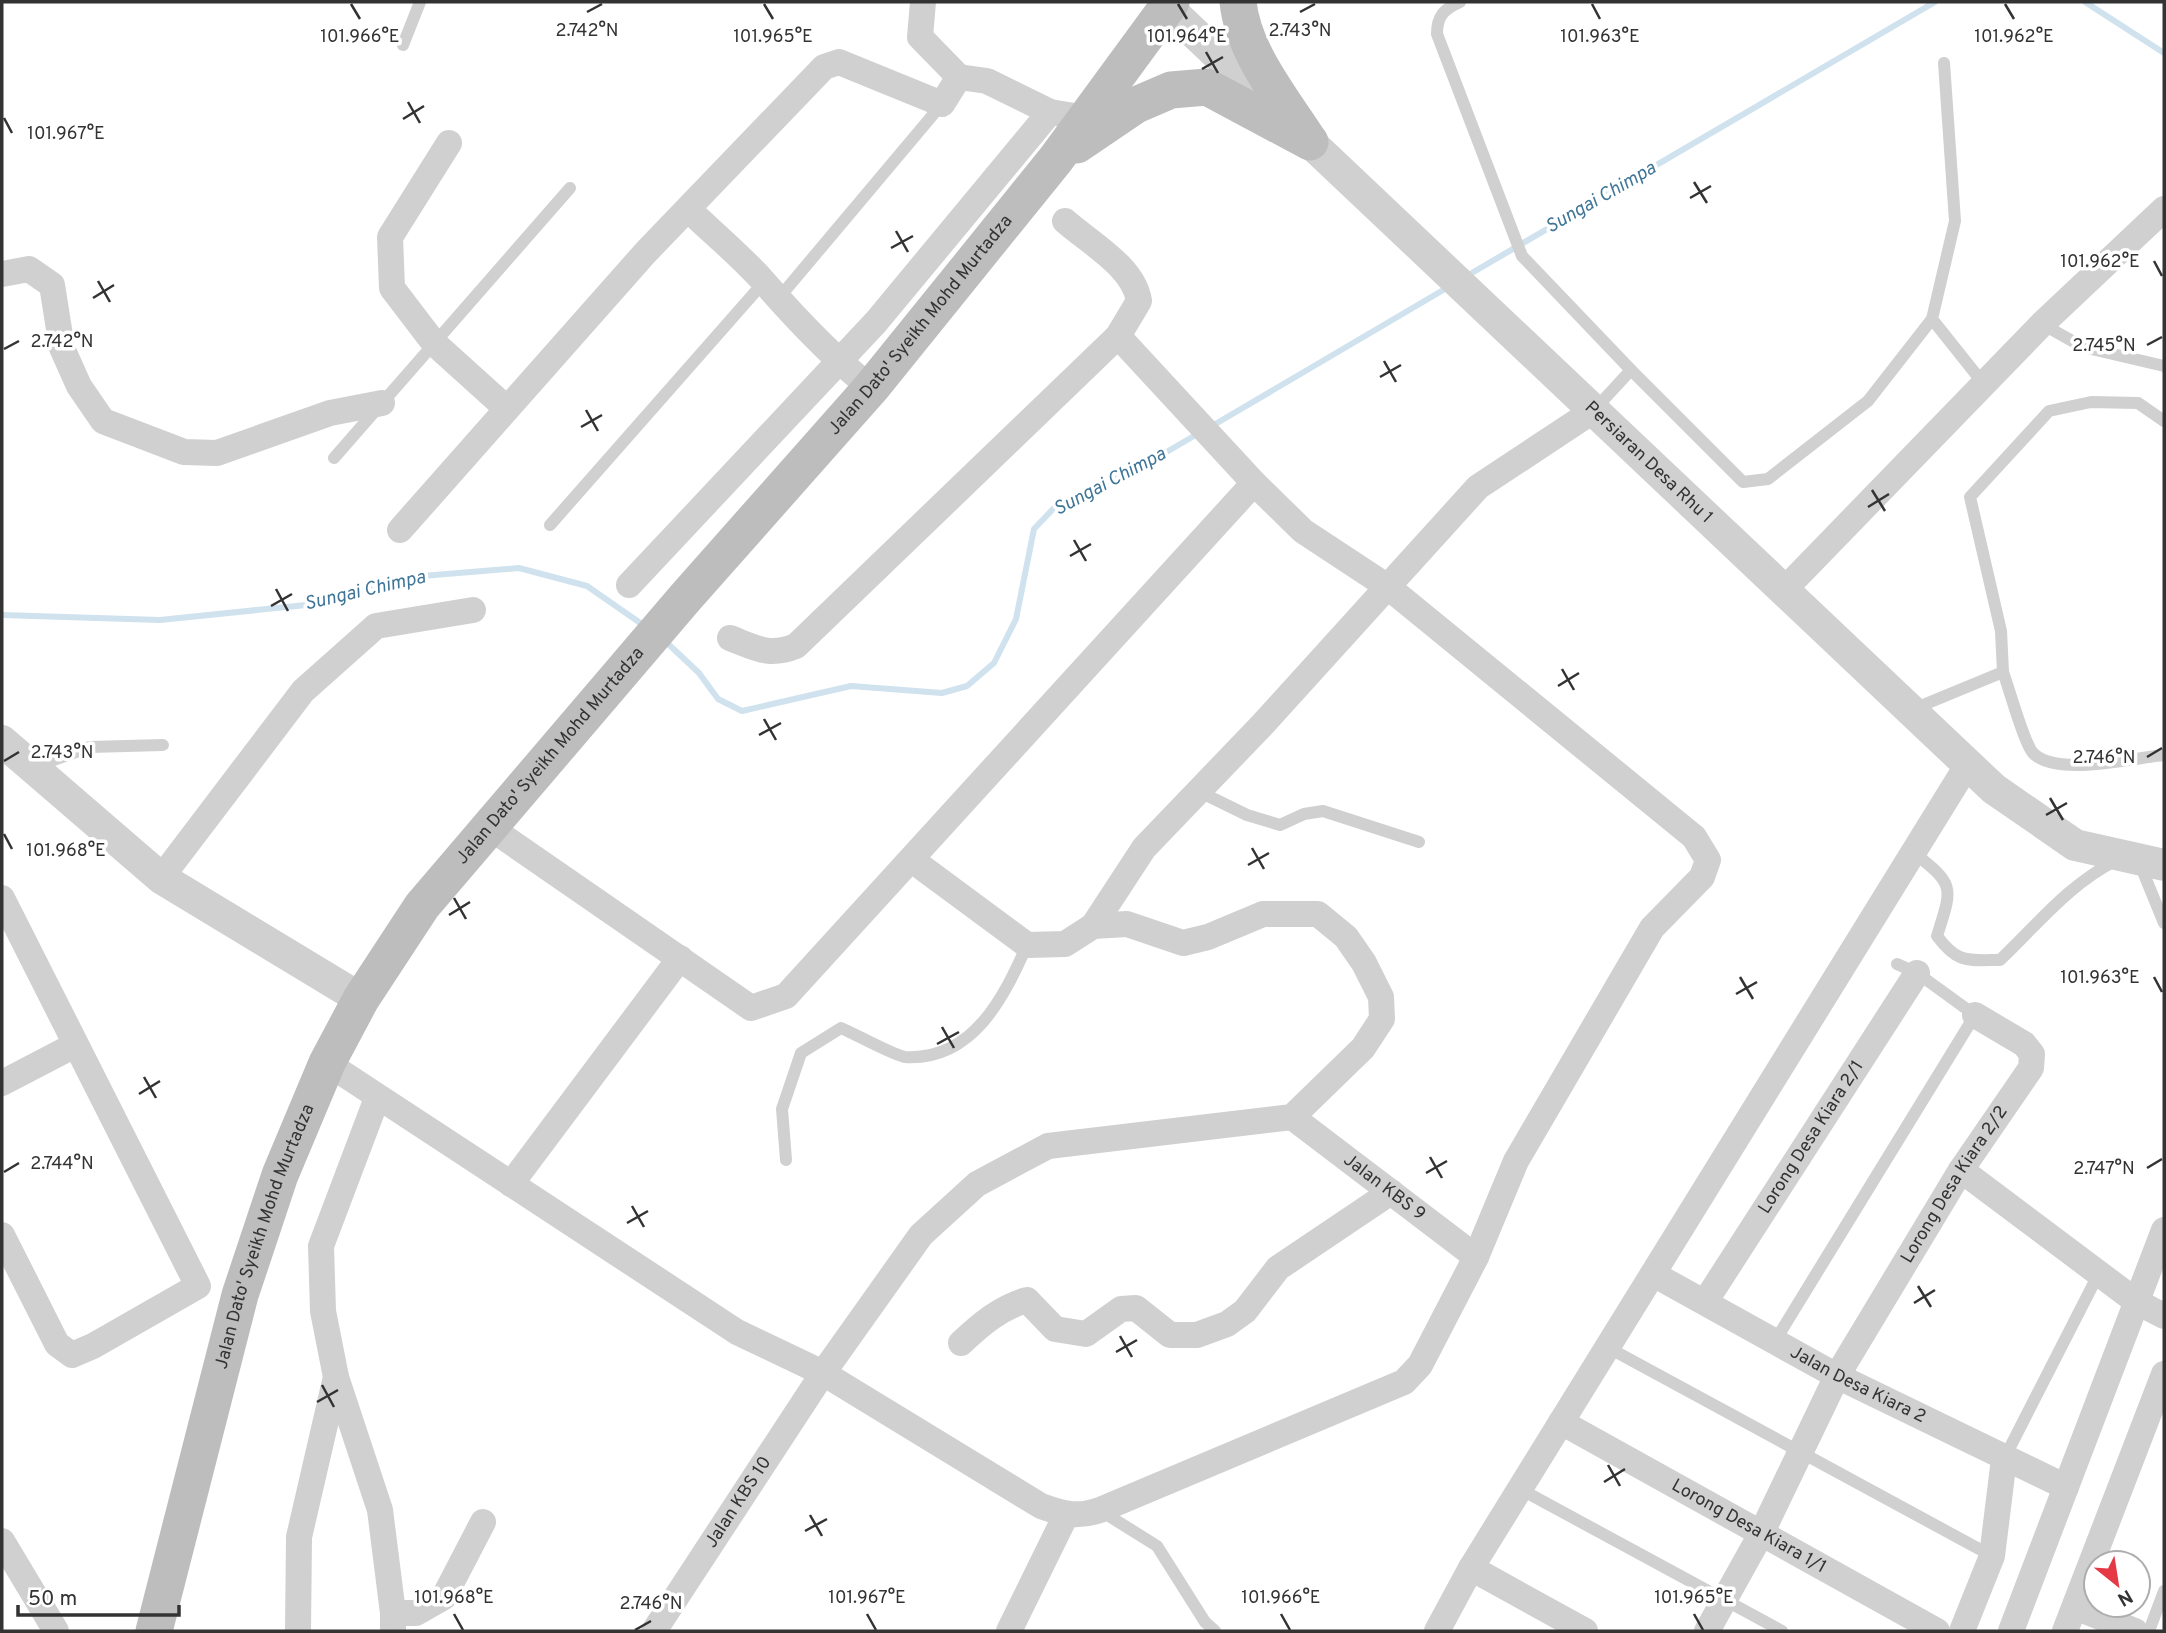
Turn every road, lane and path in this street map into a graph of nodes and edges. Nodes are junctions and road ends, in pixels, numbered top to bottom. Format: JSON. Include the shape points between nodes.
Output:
{"nodes":[{"id":1,"x":420,"y":2,"type":"edge"},
{"id":2,"x":923,"y":2,"type":"edge"},
{"id":3,"x":1238,"y":2,"type":"edge"},
{"id":4,"x":1460,"y":2,"type":"edge"},
{"id":5,"x":1169,"y":4,"type":"edge"},
{"id":6,"x":403,"y":45,"type":"dead end"},
{"id":7,"x":1944,"y":63,"type":"dead end"},
{"id":8,"x":959,"y":77,"type":"junction"},
{"id":9,"x":942,"y":104,"type":"junction"},
{"id":10,"x":1051,"y":112,"type":"junction"},
{"id":11,"x":1086,"y":118,"type":"junction"},
{"id":12,"x":1310,"y":142,"type":"junction"},
{"id":13,"x":449,"y":143,"type":"dead end"},
{"id":14,"x":1056,"y":159,"type":"junction"},
{"id":15,"x":570,"y":188,"type":"dead end"},
{"id":16,"x":2164,"y":209,"type":"edge"},
{"id":17,"x":690,"y":210,"type":"junction"},
{"id":18,"x":1065,"y":221,"type":"dead end"},
{"id":19,"x":2,"y":274,"type":"edge"},
{"id":20,"x":770,"y":291,"type":"junction"},
{"id":21,"x":1932,"y":319,"type":"junction"},
{"id":22,"x":2042,"y":324,"type":"junction"},
{"id":23,"x":1118,"y":336,"type":"junction"},
{"id":24,"x":434,"y":343,"type":"junction"},
{"id":25,"x":837,"y":361,"type":"junction"},
{"id":26,"x":2164,"y":366,"type":"edge"},
{"id":27,"x":1631,"y":370,"type":"junction"},
{"id":28,"x":1983,"y":383,"type":"junction"},
{"id":29,"x":871,"y":388,"type":"junction"},
{"id":30,"x":382,"y":403,"type":"junction"},
{"id":31,"x":506,"y":408,"type":"junction"},
{"id":32,"x":1593,"y":411,"type":"junction"},
{"id":33,"x":2164,"y":421,"type":"edge"},
{"id":34,"x":334,"y":458,"type":"dead end"},
{"id":35,"x":1254,"y":483,"type":"junction"},
{"id":36,"x":551,"y":525,"type":"dead end"},
{"id":37,"x":400,"y":530,"type":"dead end"},
{"id":38,"x":629,"y":585,"type":"dead end"},
{"id":39,"x":1388,"y":587,"type":"junction"},
{"id":40,"x":1783,"y":590,"type":"junction"},
{"id":41,"x":474,"y":610,"type":"dead end"},
{"id":42,"x":730,"y":638,"type":"dead end"},
{"id":43,"x":2003,"y":672,"type":"junction"},
{"id":44,"x":1911,"y":710,"type":"junction"},
{"id":45,"x":2,"y":741,"type":"edge"},
{"id":46,"x":163,"y":745,"type":"dead end"},
{"id":47,"x":2164,"y":754,"type":"edge"},
{"id":48,"x":1968,"y":764,"type":"junction"},
{"id":49,"x":33,"y":767,"type":"junction"},
{"id":50,"x":1198,"y":791,"type":"junction"},
{"id":51,"x":489,"y":827,"type":"junction"},
{"id":52,"x":1419,"y":842,"type":"dead end"},
{"id":53,"x":1913,"y":852,"type":"junction"},
{"id":54,"x":912,"y":860,"type":"junction"},
{"id":55,"x":2142,"y":860,"type":"edge"},
{"id":56,"x":161,"y":878,"type":"junction"},
{"id":57,"x":2,"y":898,"type":"edge"},
{"id":58,"x":2164,"y":923,"type":"edge"},
{"id":59,"x":1093,"y":926,"type":"junction"},
{"id":60,"x":1027,"y":945,"type":"junction"},
{"id":61,"x":680,"y":958,"type":"junction"},
{"id":62,"x":1907,"y":968,"type":"joint"},
{"id":63,"x":360,"y":999,"type":"junction"},
{"id":64,"x":1975,"y":1015,"type":"junction"},
{"id":65,"x":75,"y":1045,"type":"junction"},
{"id":66,"x":327,"y":1063,"type":"junction"},
{"id":67,"x":2,"y":1083,"type":"edge"},
{"id":68,"x":377,"y":1098,"type":"junction"},
{"id":69,"x":1292,"y":1117,"type":"junction"},
{"id":70,"x":786,"y":1160,"type":"dead end"},
{"id":71,"x":1961,"y":1170,"type":"junction"},
{"id":72,"x":511,"y":1184,"type":"junction"},
{"id":73,"x":1391,"y":1192,"type":"junction"},
{"id":74,"x":2164,"y":1230,"type":"edge"},
{"id":75,"x":2,"y":1234,"type":"edge"},
{"id":76,"x":1476,"y":1257,"type":"junction"},
{"id":77,"x":2099,"y":1273,"type":"junction"},
{"id":78,"x":1653,"y":1274,"type":"junction"},
{"id":79,"x":198,"y":1286,"type":"junction"},
{"id":80,"x":240,"y":1296,"type":"junction"},
{"id":81,"x":1705,"y":1302,"type":"junction"},
{"id":82,"x":2137,"y":1302,"type":"junction"},
{"id":83,"x":2164,"y":1317,"type":"edge"},
{"id":84,"x":1775,"y":1341,"type":"junction"},
{"id":85,"x":961,"y":1343,"type":"dead end"},
{"id":86,"x":1607,"y":1347,"type":"junction"},
{"id":87,"x":823,"y":1373,"type":"junction"},
{"id":88,"x":2164,"y":1374,"type":"edge"},
{"id":89,"x":1837,"y":1376,"type":"junction"},
{"id":90,"x":336,"y":1377,"type":"junction"},
{"id":91,"x":1561,"y":1422,"type":"junction"},
{"id":92,"x":1800,"y":1452,"type":"junction"},
{"id":93,"x":2004,"y":1459,"type":"junction"},
{"id":94,"x":2066,"y":1487,"type":"junction"},
{"id":95,"x":1520,"y":1489,"type":"junction"},
{"id":96,"x":1100,"y":1510,"type":"junction"},
{"id":97,"x":1066,"y":1515,"type":"junction"},
{"id":98,"x":483,"y":1522,"type":"dead end"},
{"id":99,"x":1761,"y":1534,"type":"junction"},
{"id":100,"x":2,"y":1541,"type":"edge"},
{"id":101,"x":1992,"y":1556,"type":"junction"},
{"id":102,"x":1471,"y":1568,"type":"junction"},
{"id":103,"x":2164,"y":1591,"type":"edge"},
{"id":104,"x":1724,"y":1602,"type":"junction"},
{"id":105,"x":2070,"y":1619,"type":"edge"},
{"id":106,"x":393,"y":1622,"type":"edge"},
{"id":107,"x":55,"y":1631,"type":"edge"},
{"id":108,"x":154,"y":1631,"type":"edge"},
{"id":109,"x":298,"y":1631,"type":"edge"},
{"id":110,"x":653,"y":1631,"type":"edge"},
{"id":111,"x":1009,"y":1631,"type":"edge"},
{"id":112,"x":1215,"y":1631,"type":"edge"},
{"id":113,"x":1437,"y":1631,"type":"edge"},
{"id":114,"x":1585,"y":1631,"type":"edge"},
{"id":115,"x":1707,"y":1631,"type":"edge"},
{"id":116,"x":1782,"y":1631,"type":"edge"},
{"id":117,"x":1937,"y":1631,"type":"edge"},
{"id":118,"x":1962,"y":1631,"type":"edge"},
{"id":119,"x":2011,"y":1631,"type":"edge"},
{"id":120,"x":2135,"y":1631,"type":"edge"},
{"id":121,"x":2149,"y":1631,"type":"edge"}],
"edges":[{"from":1,"to":6,"type":"lane"},
{"from":2,"to":8,"type":"street","via":[[920,37]]},
{"from":3,"to":12,"type":"main road","via":[[1240,23],[1265,72]]},
{"from":4,"to":27,"type":"lane","via":[[1445,9],[1437,21],[1437,34],[1506,219],[1529,267]]},
{"from":5,"to":11,"type":"main road","name":"Jalan Dato' Syeikh Mohd Murtadza"},
{"from":5,"to":12,"type":"street","name":"Persiaran Desa Rhu 1"},
{"from":7,"to":21,"type":"lane","via":[[1955,221]]},
{"from":8,"to":9,"type":"street"},
{"from":8,"to":10,"type":"street","via":[[987,81]]},
{"from":9,"to":17,"type":"street","via":[[839,62],[824,66]]},
{"from":9,"to":20,"type":"lane"},
{"from":10,"to":11,"type":"street"},
{"from":10,"to":25,"type":"street","via":[[876,322]]},
{"from":11,"to":14,"type":"main road","name":"Jalan Dato' Syeikh Mohd Murtadza"},
{"from":12,"to":14,"type":"main road","via":[[1207,87],[1171,90],[1136,105]]},
{"from":12,"to":32,"type":"street","name":"Persiaran Desa Rhu 1"},
{"from":13,"to":24,"type":"street","via":[[390,237],[392,288]]},
{"from":14,"to":29,"type":"main road","name":"Jalan Dato' Syeikh Mohd Murtadza"},
{"from":15,"to":24,"type":"lane"},
{"from":16,"to":22,"type":"street"},
{"from":17,"to":20,"type":"street"},
{"from":17,"to":31,"type":"street","via":[[646,252]]},
{"from":18,"to":23,"type":"street","via":[[1138,289],[1139,301]]},
{"from":19,"to":30,"type":"street","via":[[29,269],[52,285],[62,348],[79,386],[103,421],[184,452],[217,453],[330,413]]},
{"from":20,"to":25,"type":"street"},
{"from":20,"to":36,"type":"lane"},
{"from":21,"to":27,"type":"lane","via":[[1868,401],[1768,480],[1742,482]]},
{"from":21,"to":28,"type":"lane"},
{"from":22,"to":26,"type":"lane","via":[[2082,347]]},
{"from":22,"to":28,"type":"street"},
{"from":23,"to":35,"type":"street"},
{"from":23,"to":42,"type":"street","via":[[796,646],[780,653],[762,651]]},
{"from":24,"to":30,"type":"lane"},
{"from":24,"to":31,"type":"street"},
{"from":25,"to":29,"type":"street"},
{"from":25,"to":38,"type":"street"},
{"from":27,"to":32,"type":"lane"},
{"from":28,"to":40,"type":"street"},
{"from":29,"to":51,"type":"main road","name":"Jalan Dato' Syeikh Mohd Murtadza"},
{"from":30,"to":34,"type":"lane"},
{"from":31,"to":37,"type":"street"},
{"from":32,"to":39,"type":"street","via":[[1478,487]]},
{"from":32,"to":40,"type":"street","name":"Persiaran Desa Rhu 1"},
{"from":33,"to":43,"type":"lane","via":[[2138,403],[2091,402],[2049,411],[1970,497],[2001,631]]},
{"from":35,"to":39,"type":"street","via":[[1303,531]]},
{"from":35,"to":54,"type":"street"},
{"from":39,"to":50,"type":"street"},
{"from":39,"to":76,"type":"street","via":[[1694,837],[1708,860],[1702,877],[1652,928],[1522,1149]]},
{"from":40,"to":44,"type":"street","name":"Persiaran Desa Rhu 1"},
{"from":41,"to":56,"type":"street","via":[[376,625],[303,691]]},
{"from":43,"to":44,"type":"lane"},
{"from":43,"to":47,"type":"lane","via":[[2031,751],[2048,764]]},
{"from":44,"to":48,"type":"street","name":"Persiaran Desa Rhu 1"},
{"from":45,"to":49,"type":"street"},
{"from":46,"to":49,"type":"lane","via":[[90,747]]},
{"from":48,"to":53,"type":"street"},
{"from":48,"to":55,"type":"street","name":"Persiaran Desa Rhu 1","via":[[1994,789],[2075,845]]},
{"from":49,"to":56,"type":"street"},
{"from":50,"to":52,"type":"lane","via":[[1280,825],[1323,811]]},
{"from":50,"to":59,"type":"street","via":[[1144,848]]},
{"from":51,"to":61,"type":"street"},
{"from":51,"to":63,"type":"main road","name":"Jalan Dato' Syeikh Mohd Murtadza","via":[[422,906]]},
{"from":53,"to":55,"type":"lane","via":[[1943,876],[1950,896],[1937,936],[1951,955],[1969,960],[2000,960],[2088,874]]},
{"from":53,"to":78,"type":"street"},
{"from":54,"to":60,"type":"street"},
{"from":54,"to":61,"type":"street","via":[[786,996],[751,1008]]},
{"from":55,"to":58,"type":"lane"},
{"from":56,"to":63,"type":"street"},
{"from":57,"to":65,"type":"street"},
{"from":59,"to":60,"type":"street","via":[[1065,944]]},
{"from":59,"to":69,"type":"street","via":[[1127,923],[1183,943],[1263,914],[1290,912],[1318,914],[1346,937],[1381,997],[1382,1019],[1363,1048]]},
{"from":60,"to":70,"type":"lane","via":[[1009,988],[982,1026],[951,1051],[904,1057],[841,1028],[801,1053],[782,1109]]},
{"from":61,"to":72,"type":"street"},
{"from":62,"to":64,"type":"lane"},
{"from":62,"to":81,"type":"street","name":"Lorong Desa Kiara 2/1"},
{"from":63,"to":66,"type":"main road","name":"Jalan Dato' Syeikh Mohd Murtadza"},
{"from":64,"to":71,"type":"street","name":"Lorong Desa Kiara 2/2","via":[[2024,1044],[2032,1054],[2031,1068]]},
{"from":64,"to":84,"type":"lane"},
{"from":65,"to":67,"type":"street"},
{"from":65,"to":79,"type":"street"},
{"from":66,"to":68,"type":"street"},
{"from":66,"to":80,"type":"main road","name":"Jalan Dato' Syeikh Mohd Murtadza","via":[[280,1175]]},
{"from":68,"to":72,"type":"street"},
{"from":68,"to":90,"type":"street","via":[[321,1246],[323,1311]]},
{"from":69,"to":73,"type":"street","name":"Jalan KBS 9"},
{"from":69,"to":87,"type":"street","name":"Jalan KBS 10","via":[[1048,1146],[1024,1158],[977,1184],[920,1235]]},
{"from":71,"to":77,"type":"street"},
{"from":71,"to":89,"type":"street","name":"Lorong Desa Kiara 2/2"},
{"from":72,"to":87,"type":"street","via":[[737,1332]]},
{"from":73,"to":76,"type":"street","name":"Jalan KBS 9"},
{"from":73,"to":85,"type":"street","via":[[1278,1268],[1245,1311],[1227,1324],[1197,1335],[1170,1335],[1136,1308],[1121,1309],[1086,1334],[1055,1329],[1027,1300],[984,1322]]},
{"from":74,"to":82,"type":"street"},
{"from":75,"to":79,"type":"street","via":[[57,1344],[72,1355]]},
{"from":76,"to":96,"type":"street","via":[[1420,1365],[1404,1382]]},
{"from":77,"to":82,"type":"street"},
{"from":77,"to":93,"type":"lane"},
{"from":78,"to":81,"type":"street","name":"Jalan Desa Kiara 2"},
{"from":78,"to":86,"type":"street"},
{"from":79,"to":80,"type":"street"},
{"from":80,"to":108,"type":"main road","name":"Jalan Dato' Syeikh Mohd Murtadza"},
{"from":81,"to":84,"type":"street","name":"Jalan Desa Kiara 2"},
{"from":82,"to":83,"type":"street"},
{"from":82,"to":94,"type":"street"},
{"from":84,"to":89,"type":"street","name":"Jalan Desa Kiara 2"},
{"from":86,"to":91,"type":"street"},
{"from":86,"to":92,"type":"lane"},
{"from":87,"to":97,"type":"street","via":[[1041,1506]]},
{"from":87,"to":110,"type":"street","name":"Jalan KBS 10"},
{"from":88,"to":105,"type":"street"},
{"from":89,"to":92,"type":"street","name":"Lorong Desa Kiara 2/2"},
{"from":89,"to":93,"type":"street","name":"Jalan Desa Kiara 2"},
{"from":90,"to":106,"type":"street","via":[[380,1510]]},
{"from":90,"to":109,"type":"street","via":[[299,1537]]},
{"from":91,"to":95,"type":"street"},
{"from":91,"to":99,"type":"street","name":"Lorong Desa Kiara 1/1"},
{"from":92,"to":99,"type":"street","name":"Lorong Desa Kiara 2/2"},
{"from":92,"to":101,"type":"lane"},
{"from":93,"to":94,"type":"street","name":"Jalan Desa Kiara 2"},
{"from":93,"to":101,"type":"street"},
{"from":94,"to":119,"type":"street"},
{"from":95,"to":102,"type":"street"},
{"from":95,"to":104,"type":"lane"},
{"from":96,"to":97,"type":"street"},
{"from":96,"to":112,"type":"lane","via":[[1157,1546]]},
{"from":97,"to":111,"type":"street"},
{"from":98,"to":106,"type":"street","via":[[444,1597]]},
{"from":99,"to":104,"type":"street","name":"Lorong Desa Kiara 2/2"},
{"from":99,"to":117,"type":"street","name":"Lorong Desa Kiara 1/1"},
{"from":100,"to":107,"type":"street"},
{"from":101,"to":118,"type":"street"},
{"from":102,"to":113,"type":"street"},
{"from":102,"to":114,"type":"street"},
{"from":103,"to":121,"type":"lane"},
{"from":104,"to":115,"type":"street","name":"Lorong Desa Kiara 2/2"},
{"from":104,"to":116,"type":"lane"},
{"from":105,"to":120,"type":"street"}]}
